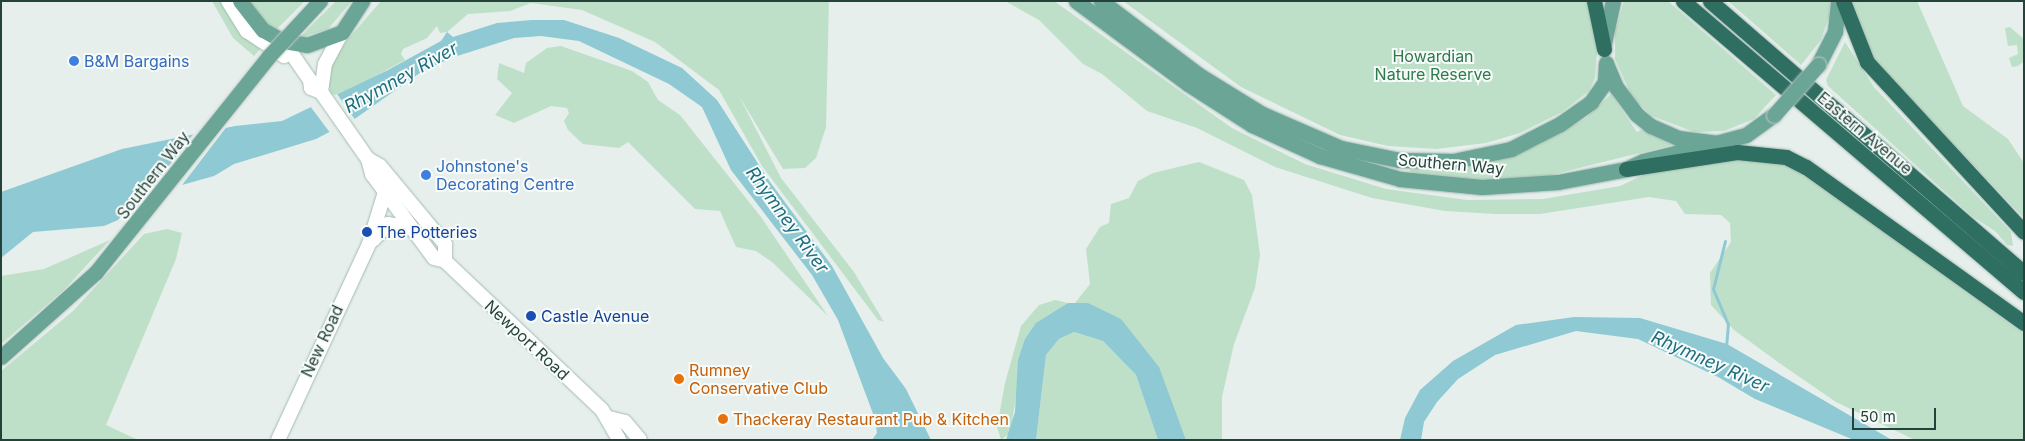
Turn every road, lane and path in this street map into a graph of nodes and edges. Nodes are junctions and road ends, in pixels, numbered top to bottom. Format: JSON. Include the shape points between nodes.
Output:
{"nodes":[{"id":1,"x":228,"y":1,"type":"edge"},
{"id":2,"x":240,"y":1,"type":"edge"},
{"id":3,"x":320,"y":1,"type":"edge"},
{"id":4,"x":1076,"y":1,"type":"edge"},
{"id":5,"x":1101,"y":1,"type":"edge"},
{"id":6,"x":1594,"y":1,"type":"edge"},
{"id":7,"x":1613,"y":1,"type":"edge"},
{"id":8,"x":1683,"y":1,"type":"edge"},
{"id":9,"x":1710,"y":1,"type":"edge"},
{"id":10,"x":1838,"y":1,"type":"edge"},
{"id":11,"x":1843,"y":1,"type":"edge"},
{"id":12,"x":363,"y":2,"type":"edge"},
{"id":13,"x":342,"y":32,"type":"junction"},
{"id":14,"x":283,"y":41,"type":"junction"},
{"id":15,"x":1605,"y":56,"type":"junction"},
{"id":16,"x":316,"y":90,"type":"junction"},
{"id":17,"x":1716,"y":143,"type":"junction"},
{"id":18,"x":368,"y":159,"type":"junction"},
{"id":19,"x":1626,"y":169,"type":"junction"},
{"id":20,"x":385,"y":192,"type":"junction"},
{"id":21,"x":411,"y":228,"type":"junction"},
{"id":22,"x":2024,"y":232,"type":"edge"},
{"id":23,"x":369,"y":244,"type":"junction"},
{"id":24,"x":445,"y":261,"type":"junction"},
{"id":25,"x":1942,"y":263,"type":"junction"},
{"id":26,"x":2024,"y":273,"type":"edge"},
{"id":27,"x":2024,"y":292,"type":"edge"},
{"id":28,"x":2024,"y":323,"type":"edge"},
{"id":29,"x":1,"y":357,"type":"edge"},
{"id":30,"x":609,"y":418,"type":"junction"},
{"id":31,"x":278,"y":440,"type":"edge"},
{"id":32,"x":619,"y":440,"type":"edge"},
{"id":33,"x":640,"y":440,"type":"edge"}],
"edges":[{"from":1,"to":16,"type":"main road","via":[[247,31],[277,50],[304,84]]},
{"from":2,"to":14,"type":"main road","via":[[254,23]]},
{"from":3,"to":29,"type":"main road","name":"Southern Way","bridge":true,"via":[[269,56],[96,272]]},
{"from":4,"to":19,"type":"main road","name":"Southern Way","via":[[1237,116],[1278,138],[1348,166],[1400,179],[1482,187],[1558,182]]},
{"from":5,"to":15,"type":"main road","name":"Southern Way","via":[[1199,74],[1262,114],[1341,148],[1399,160],[1453,161],[1510,149],[1560,124],[1591,102],[1605,82]]},
{"from":6,"to":15,"type":"highway"},
{"from":7,"to":15,"type":"main road","name":"Southern Way"},
{"from":8,"to":27,"type":"highway","name":"Eastern Avenue"},
{"from":9,"to":26,"type":"highway","name":"Eastern Avenue"},
{"from":10,"to":17,"type":"main road","name":"Southern Way","bridge":true,"via":[[1835,31],[1818,65],[1774,115],[1746,134]]},
{"from":11,"to":22,"type":"highway","via":[[1859,49],[1873,69]]},
{"from":12,"to":13,"type":"main road"},
{"from":13,"to":14,"type":"main road","via":[[307,45]]},
{"from":13,"to":16,"type":"main road"},
{"from":14,"to":16,"type":"main road","name":"Newport Road"},
{"from":15,"to":17,"type":"main road","via":[[1629,106],[1651,126],[1684,140]]},
{"from":16,"to":18,"type":"main road","name":"Newport Road"},
{"from":17,"to":19,"type":"main road","name":"Southern Way","via":[[1643,161]]},
{"from":17,"to":25,"type":"highway","via":[[1760,143],[1797,154]]},
{"from":18,"to":20,"type":"main road","name":"Newport Road","via":[[372,174]]},
{"from":18,"to":24,"type":"main road","name":"Newport Road","via":[[380,166],[445,244]]},
{"from":19,"to":25,"type":"highway","via":[[1737,152],[1786,157]]},
{"from":20,"to":21,"type":"main road","name":"Newport Road"},
{"from":20,"to":23,"type":"main road","name":"New Road"},
{"from":21,"to":23,"type":"main road","name":"New Road","via":[[388,224]]},
{"from":21,"to":24,"type":"main road","name":"Newport Road","via":[[434,258]]},
{"from":23,"to":31,"type":"main road","name":"New Road"},
{"from":24,"to":30,"type":"main road","name":"Newport Road"},
{"from":25,"to":28,"type":"highway"},
{"from":30,"to":32,"type":"main road","name":"Newport Road"},
{"from":30,"to":33,"type":"main road","name":"Newport Road","via":[[625,422]]}]}
